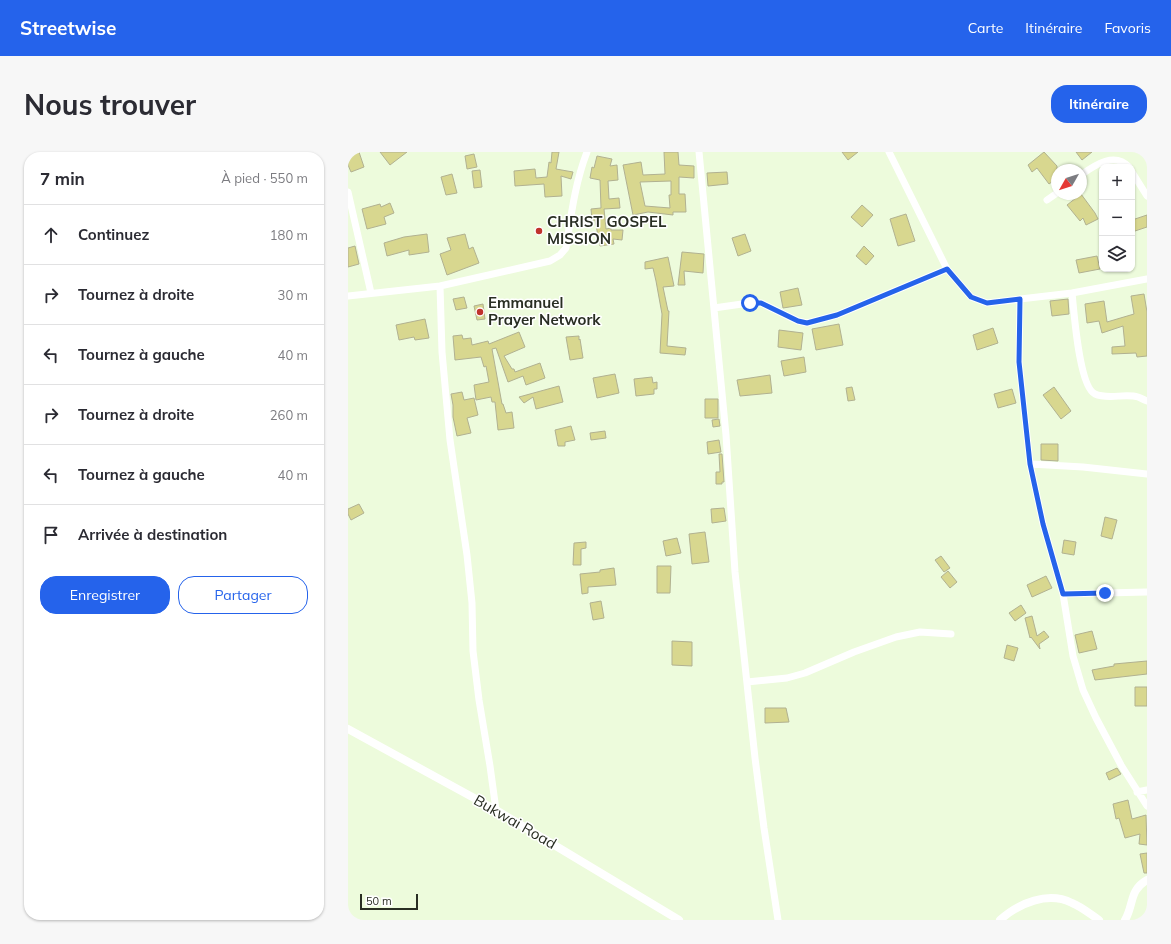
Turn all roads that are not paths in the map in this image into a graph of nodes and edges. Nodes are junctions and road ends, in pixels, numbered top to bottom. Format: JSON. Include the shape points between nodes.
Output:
{"nodes":[{"id":1,"x":587,"y":152,"type":"edge"},
{"id":2,"x":699,"y":152,"type":"edge"},
{"id":3,"x":889,"y":152,"type":"edge"},
{"id":4,"x":1127,"y":164,"type":"edge"},
{"id":5,"x":1087,"y":171,"type":"edge"},
{"id":6,"x":1135,"y":177,"type":"edge"},
{"id":7,"x":348,"y":192,"type":"edge"},
{"id":8,"x":1147,"y":196,"type":"edge"},
{"id":9,"x":1051,"y":197,"type":"edge"},
{"id":10,"x":1047,"y":200,"type":"dead end"},
{"id":11,"x":947,"y":269,"type":"junction"},
{"id":12,"x":1147,"y":279,"type":"edge"},
{"id":13,"x":440,"y":286,"type":"junction"},
{"id":14,"x":371,"y":293,"type":"junction"},
{"id":15,"x":1072,"y":293,"type":"junction"},
{"id":16,"x":348,"y":296,"type":"edge"},
{"id":17,"x":1020,"y":299,"type":"junction"},
{"id":18,"x":714,"y":308,"type":"junction"},
{"id":19,"x":1147,"y":401,"type":"edge"},
{"id":20,"x":1030,"y":464,"type":"junction"},
{"id":21,"x":1147,"y":474,"type":"edge"},
{"id":22,"x":1147,"y":592,"type":"edge"},
{"id":23,"x":1063,"y":594,"type":"junction"},
{"id":24,"x":951,"y":634,"type":"dead end"},
{"id":25,"x":747,"y":682,"type":"junction"},
{"id":26,"x":348,"y":729,"type":"edge"},
{"id":27,"x":1147,"y":790,"type":"edge"},
{"id":28,"x":1137,"y":792,"type":"junction"},
{"id":29,"x":1147,"y":806,"type":"edge"},
{"id":30,"x":496,"y":810,"type":"junction"},
{"id":31,"x":1147,"y":880,"type":"edge"},
{"id":32,"x":679,"y":920,"type":"edge"},
{"id":33,"x":778,"y":920,"type":"edge"},
{"id":34,"x":1000,"y":920,"type":"edge"},
{"id":35,"x":1099,"y":920,"type":"edge"},
{"id":36,"x":1125,"y":920,"type":"edge"}],
"edges":[{"from":1,"to":13,"type":"street","via":[[576,189],[566,248],[560,256],[550,261]]},
{"from":2,"to":18,"type":"street"},
{"from":3,"to":11,"type":"street"},
{"from":4,"to":5,"type":"street","via":[[1116,156],[1106,157]]},
{"from":6,"to":8,"type":"street"},
{"from":7,"to":14,"type":"street"},
{"from":9,"to":10,"type":"street"},
{"from":11,"to":17,"type":"street","via":[[971,297],[987,303]]},
{"from":11,"to":18,"type":"street","via":[[837,315],[807,323],[761,303]]},
{"from":12,"to":15,"type":"street"},
{"from":13,"to":14,"type":"street"},
{"from":13,"to":30,"type":"street","via":[[442,352],[450,440],[467,554],[479,700]]},
{"from":14,"to":16,"type":"street"},
{"from":15,"to":17,"type":"street"},
{"from":15,"to":19,"type":"street","via":[[1080,356],[1089,388],[1094,394],[1138,396]]},
{"from":17,"to":20,"type":"street","via":[[1019,362]]},
{"from":18,"to":25,"type":"street","via":[[735,572]]},
{"from":20,"to":21,"type":"street"},
{"from":20,"to":23,"type":"street","via":[[1043,524]]},
{"from":22,"to":23,"type":"street"},
{"from":23,"to":28,"type":"street","via":[[1073,656],[1083,690]]},
{"from":24,"to":25,"type":"street","via":[[920,632],[896,637],[805,673],[787,678]]},
{"from":25,"to":33,"type":"street"},
{"from":26,"to":30,"type":"street","name":"Bukwai Road"},
{"from":27,"to":28,"type":"street"},
{"from":28,"to":29,"type":"street"},
{"from":30,"to":32,"type":"street","name":"Bukwai Road"},
{"from":31,"to":36,"type":"street","via":[[1135,890]]},
{"from":34,"to":35,"type":"street","via":[[1028,903],[1054,897],[1072,903]]}]}
